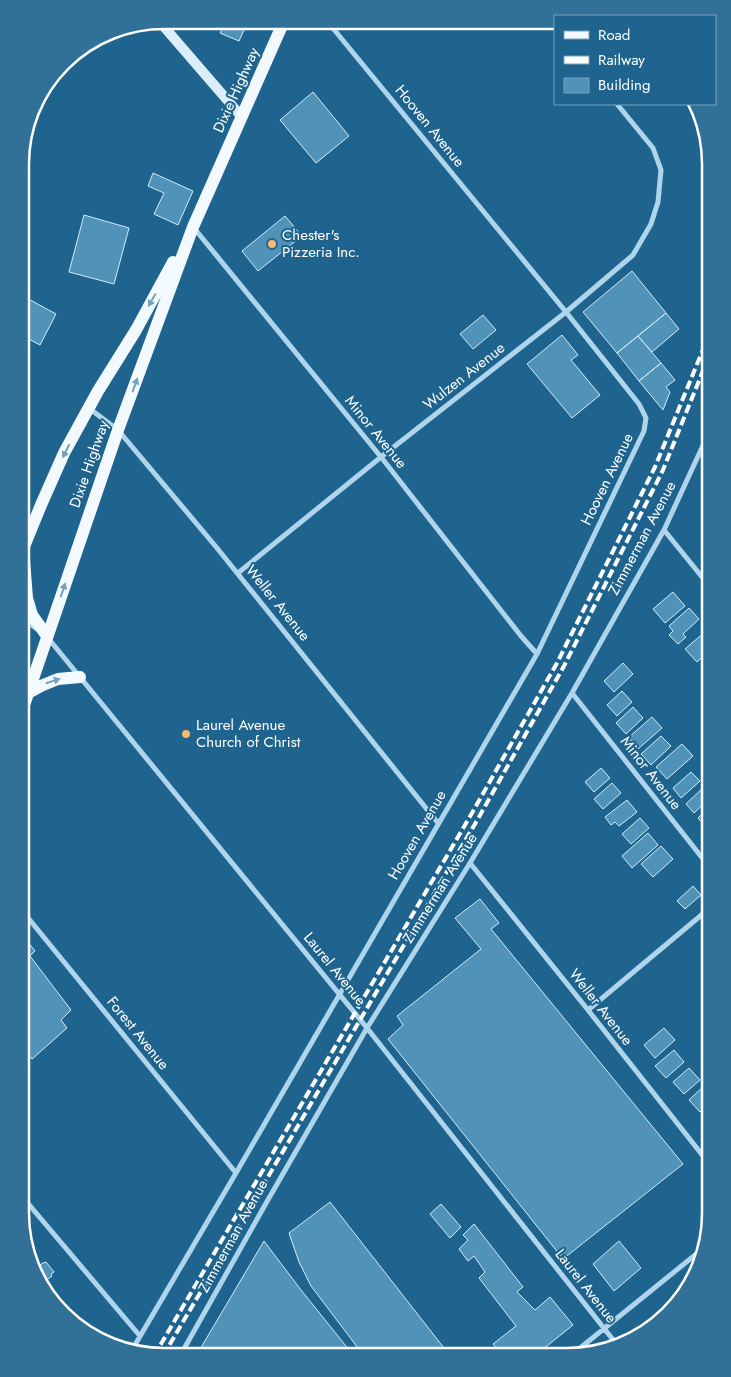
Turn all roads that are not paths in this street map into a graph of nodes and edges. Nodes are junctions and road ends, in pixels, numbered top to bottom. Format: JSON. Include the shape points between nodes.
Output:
{"nodes":[{"id":1,"x":166,"y":29,"type":"edge"},
{"id":2,"x":280,"y":29,"type":"edge"},
{"id":3,"x":334,"y":29,"type":"edge"},
{"id":4,"x":618,"y":105,"type":"edge"},
{"id":5,"x":241,"y":116,"type":"junction"},
{"id":6,"x":193,"y":227,"type":"junction"},
{"id":7,"x":566,"y":312,"type":"junction"},
{"id":8,"x":89,"y":408,"type":"junction"},
{"id":9,"x":118,"y":430,"type":"junction"},
{"id":10,"x":702,"y":448,"type":"edge"},
{"id":11,"x":382,"y":457,"type":"junction"},
{"id":12,"x":664,"y":530,"type":"junction"},
{"id":13,"x":29,"y":535,"type":"edge"},
{"id":14,"x":238,"y":573,"type":"junction"},
{"id":15,"x":702,"y":577,"type":"edge"},
{"id":16,"x":29,"y":605,"type":"edge"},
{"id":17,"x":29,"y":623,"type":"edge"},
{"id":18,"x":46,"y":636,"type":"junction"},
{"id":19,"x":537,"y":654,"type":"junction"},
{"id":20,"x":80,"y":678,"type":"junction"},
{"id":21,"x":29,"y":690,"type":"edge"},
{"id":22,"x":29,"y":692,"type":"edge"},
{"id":23,"x":572,"y":693,"type":"junction"},
{"id":24,"x":438,"y":823,"type":"junction"},
{"id":25,"x":702,"y":858,"type":"edge"},
{"id":26,"x":470,"y":864,"type":"junction"},
{"id":27,"x":702,"y":914,"type":"edge"},
{"id":28,"x":29,"y":919,"type":"edge"},
{"id":29,"x":339,"y":994,"type":"junction"},
{"id":30,"x":588,"y":1010,"type":"junction"},
{"id":31,"x":367,"y":1028,"type":"junction"},
{"id":32,"x":702,"y":1155,"type":"edge"},
{"id":33,"x":236,"y":1172,"type":"junction"},
{"id":34,"x":29,"y":1205,"type":"edge"},
{"id":35,"x":696,"y":1254,"type":"edge"},
{"id":36,"x":604,"y":1328,"type":"junction"},
{"id":37,"x":140,"y":1336,"type":"junction"},
{"id":38,"x":613,"y":1340,"type":"edge"},
{"id":39,"x":135,"y":1345,"type":"edge"},
{"id":40,"x":185,"y":1348,"type":"edge"},
{"id":41,"x":580,"y":1348,"type":"edge"}],
"edges":[{"from":1,"to":5,"type":"street"},
{"from":2,"to":5,"type":"main road","name":"Dixie Highway"},
{"from":3,"to":7,"type":"street","name":"Hooven Avenue"},
{"from":4,"to":7,"type":"street","name":"Wulzen Avenue","via":[[653,148],[661,170],[658,202],[651,224],[633,255]]},
{"from":5,"to":6,"type":"main road","name":"Dixie Highway"},
{"from":6,"to":8,"type":"main road","name":"Dixie Highway","one_way":true},
{"from":9,"to":6,"type":"main road","name":"Dixie Highway","one_way":true},
{"from":6,"to":11,"type":"street","name":"Minor Avenue"},
{"from":7,"to":11,"type":"street","name":"Wulzen Avenue"},
{"from":7,"to":19,"type":"street","name":"Hooven Avenue","via":[[639,404],[646,418],[644,431]]},
{"from":8,"to":9,"type":"street","name":"Weller Avenue"},
{"from":8,"to":13,"type":"main road","name":"Dixie Highway","one_way":true,"via":[[64,453]]},
{"from":9,"to":14,"type":"street","name":"Weller Avenue"},
{"from":18,"to":9,"type":"main road","name":"Dixie Highway","one_way":true},
{"from":10,"to":12,"type":"street","name":"Zimmerman Avenue"},
{"from":11,"to":14,"type":"street","name":"Wulzen Avenue"},
{"from":11,"to":19,"type":"street","name":"Minor Avenue"},
{"from":12,"to":15,"type":"street"},
{"from":12,"to":23,"type":"street","name":"Zimmerman Avenue"},
{"from":14,"to":24,"type":"street","name":"Weller Avenue"},
{"from":16,"to":18,"type":"main road"},
{"from":17,"to":18,"type":"street","name":"Laurel Avenue"},
{"from":18,"to":20,"type":"street","name":"Laurel Avenue"},
{"from":18,"to":21,"type":"main road","name":"Dixie Highway"},
{"from":19,"to":24,"type":"street","name":"Hooven Avenue"},
{"from":22,"to":20,"type":"main road","one_way":true,"via":[[58,679]]},
{"from":20,"to":29,"type":"street","name":"Laurel Avenue"},
{"from":23,"to":25,"type":"street","name":"Minor Avenue"},
{"from":23,"to":26,"type":"street","name":"Zimmerman Avenue"},
{"from":24,"to":29,"type":"street","name":"Hooven Avenue"},
{"from":26,"to":30,"type":"street","name":"Weller Avenue"},
{"from":26,"to":31,"type":"street","name":"Zimmerman Avenue"},
{"from":27,"to":30,"type":"street"},
{"from":28,"to":33,"type":"street","name":"Forest Avenue"},
{"from":29,"to":31,"type":"street","name":"Laurel Avenue"},
{"from":29,"to":33,"type":"street","name":"Zimmerman Avenue"},
{"from":30,"to":32,"type":"street","name":"Weller Avenue"},
{"from":31,"to":36,"type":"street","name":"Laurel Avenue"},
{"from":31,"to":40,"type":"street","name":"Zimmerman Avenue"},
{"from":33,"to":37,"type":"street","name":"Zimmerman Avenue"},
{"from":34,"to":37,"type":"street"},
{"from":35,"to":36,"type":"street"},
{"from":36,"to":38,"type":"street","name":"Laurel Avenue"},
{"from":36,"to":41,"type":"street"},
{"from":37,"to":39,"type":"street","name":"Zimmerman Avenue"}]}
